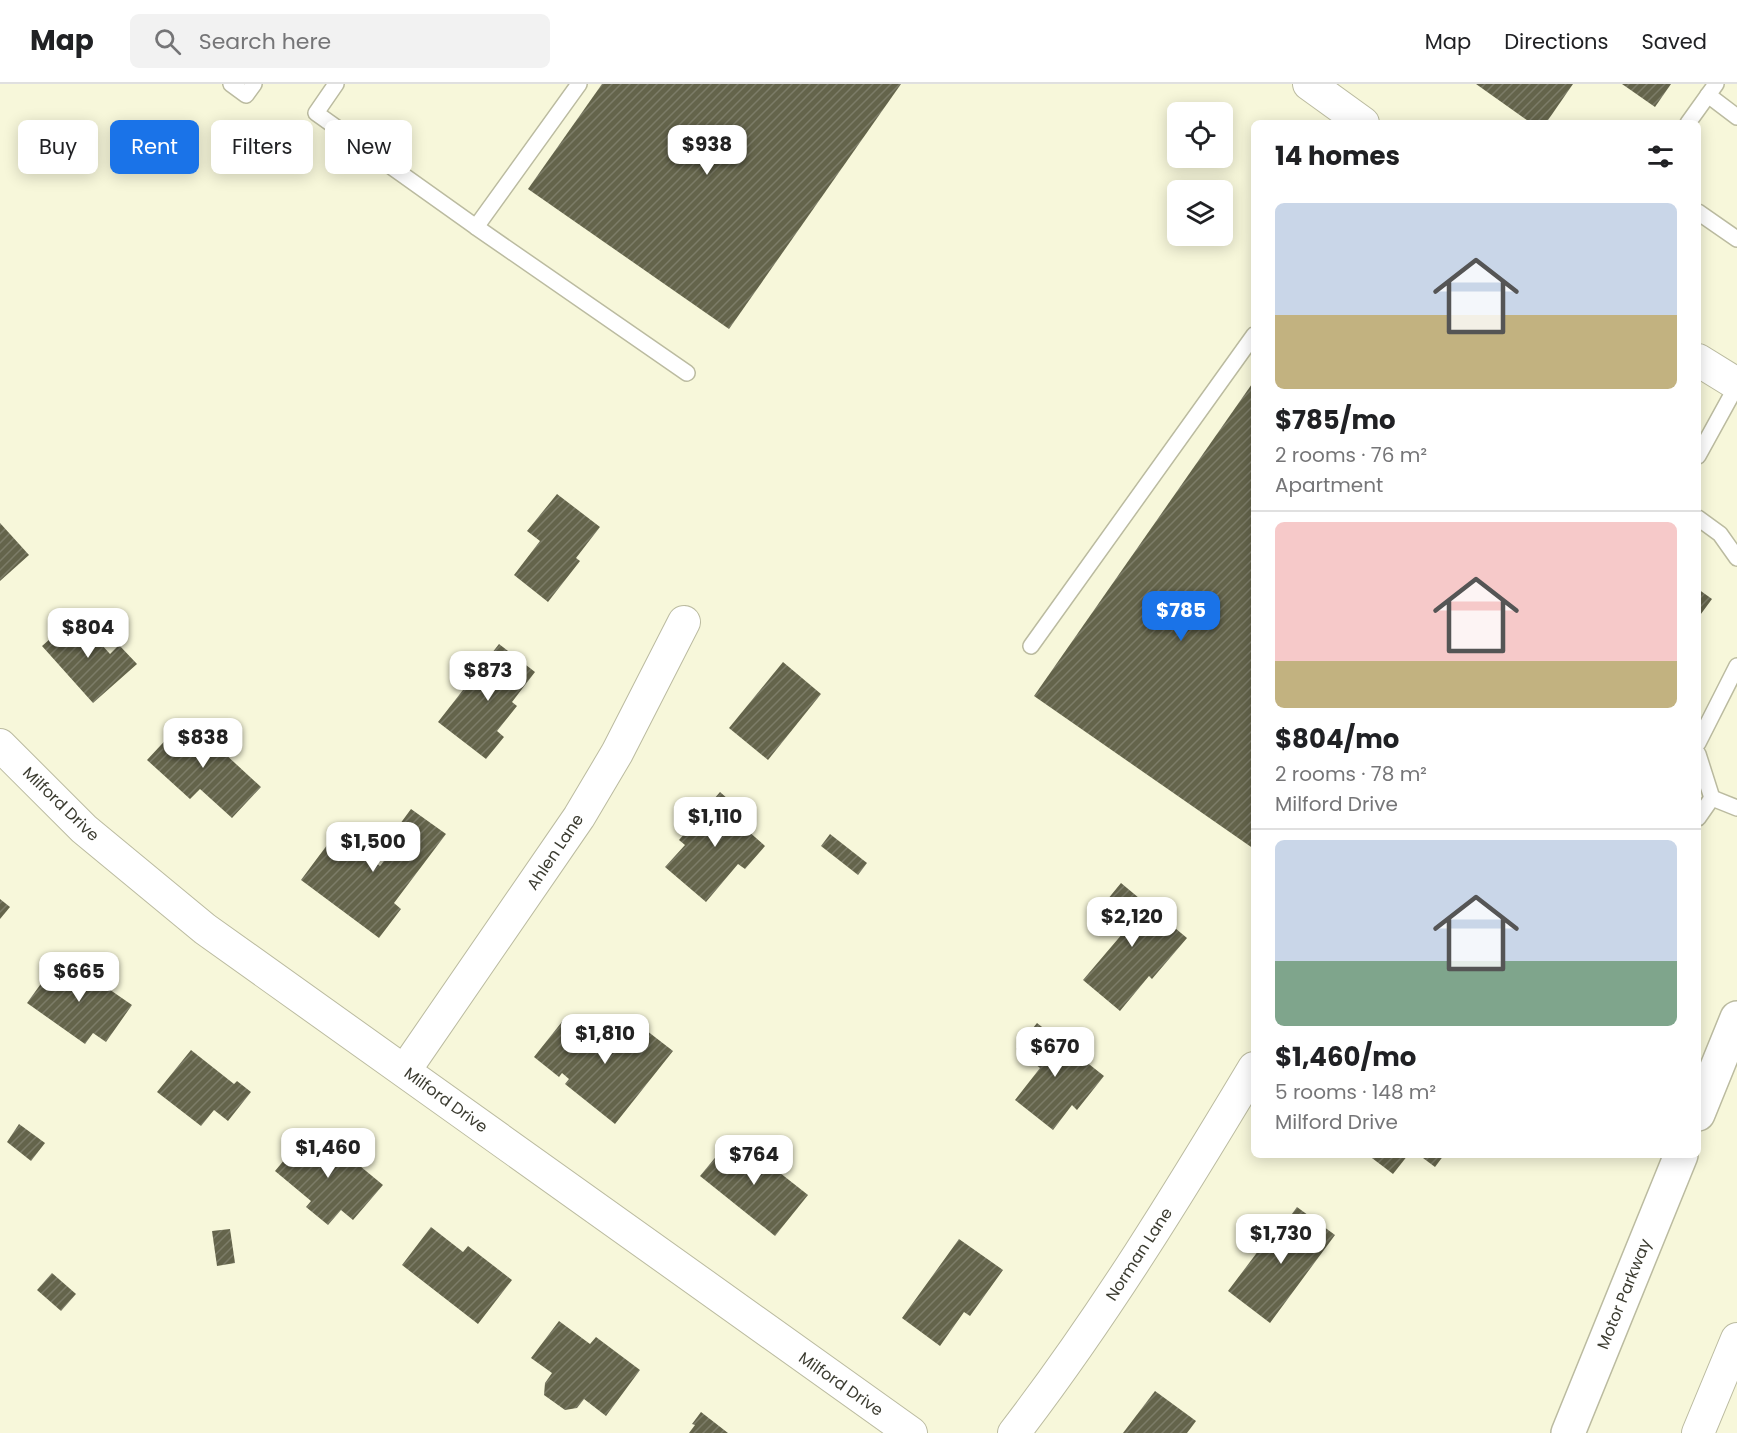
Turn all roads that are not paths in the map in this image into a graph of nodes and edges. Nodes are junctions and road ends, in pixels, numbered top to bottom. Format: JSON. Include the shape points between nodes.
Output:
{"nodes":[{"id":1,"x":231,"y":84,"type":"edge"},
{"id":2,"x":254,"y":84,"type":"edge"},
{"id":3,"x":336,"y":84,"type":"edge"},
{"id":4,"x":579,"y":84,"type":"edge"},
{"id":5,"x":1309,"y":84,"type":"edge"},
{"id":6,"x":1712,"y":89,"type":"edge"},
{"id":7,"x":1737,"y":117,"type":"edge"},
{"id":8,"x":1359,"y":120,"type":"edge"},
{"id":9,"x":1690,"y":120,"type":"edge"},
{"id":10,"x":1701,"y":214,"type":"edge"},
{"id":11,"x":476,"y":227,"type":"junction"},
{"id":12,"x":1737,"y":238,"type":"edge"},
{"id":13,"x":1251,"y":339,"type":"edge"},
{"id":14,"x":1701,"y":362,"type":"edge"},
{"id":15,"x":687,"y":373,"type":"dead end"},
{"id":16,"x":1737,"y":385,"type":"edge"},
{"id":17,"x":1701,"y":451,"type":"edge"},
{"id":18,"x":1701,"y":520,"type":"edge"},
{"id":19,"x":1737,"y":558,"type":"edge"},
{"id":20,"x":684,"y":622,"type":"dead end"},
{"id":21,"x":1031,"y":646,"type":"dead end"},
{"id":22,"x":1737,"y":666,"type":"edge"},
{"id":23,"x":1701,"y":737,"type":"edge"},
{"id":24,"x":0,"y":745,"type":"edge"},
{"id":25,"x":1701,"y":763,"type":"edge"},
{"id":26,"x":1712,"y":798,"type":"junction"},
{"id":27,"x":1737,"y":808,"type":"edge"},
{"id":28,"x":1701,"y":814,"type":"edge"},
{"id":29,"x":1737,"y":1018,"type":"edge"},
{"id":30,"x":405,"y":1070,"type":"junction"},
{"id":31,"x":1251,"y":1073,"type":"edge"},
{"id":32,"x":1701,"y":1107,"type":"edge"},
{"id":33,"x":1680,"y":1158,"type":"edge"},
{"id":34,"x":1737,"y":1339,"type":"edge"},
{"id":35,"x":911,"y":1433,"type":"edge"},
{"id":36,"x":1014,"y":1433,"type":"edge"},
{"id":37,"x":1568,"y":1433,"type":"edge"},
{"id":38,"x":1698,"y":1433,"type":"edge"}],
"edges":[{"from":1,"to":2,"type":"lane","via":[[246,95]]},
{"from":3,"to":11,"type":"lane","via":[[316,113]]},
{"from":4,"to":11,"type":"lane"},
{"from":5,"to":8,"type":"street"},
{"from":6,"to":7,"type":"lane"},
{"from":6,"to":9,"type":"lane"},
{"from":10,"to":12,"type":"lane"},
{"from":11,"to":15,"type":"lane"},
{"from":13,"to":21,"type":"lane"},
{"from":14,"to":16,"type":"street"},
{"from":16,"to":17,"type":"lane"},
{"from":18,"to":19,"type":"lane","via":[[1720,534]]},
{"from":20,"to":30,"type":"street","name":"Ahlen Lane","via":[[617,753],[579,817]]},
{"from":22,"to":23,"type":"lane"},
{"from":24,"to":30,"type":"street","name":"Milford Drive","via":[[84,829],[205,928]]},
{"from":25,"to":26,"type":"lane"},
{"from":26,"to":27,"type":"lane"},
{"from":26,"to":28,"type":"lane"},
{"from":29,"to":32,"type":"main road"},
{"from":30,"to":35,"type":"street","name":"Milford Drive"},
{"from":31,"to":36,"type":"street","name":"Norman Lane","via":[[1153,1234],[1061,1371]]},
{"from":33,"to":37,"type":"main road","name":"Motor Parkway"},
{"from":34,"to":38,"type":"street"}]}
